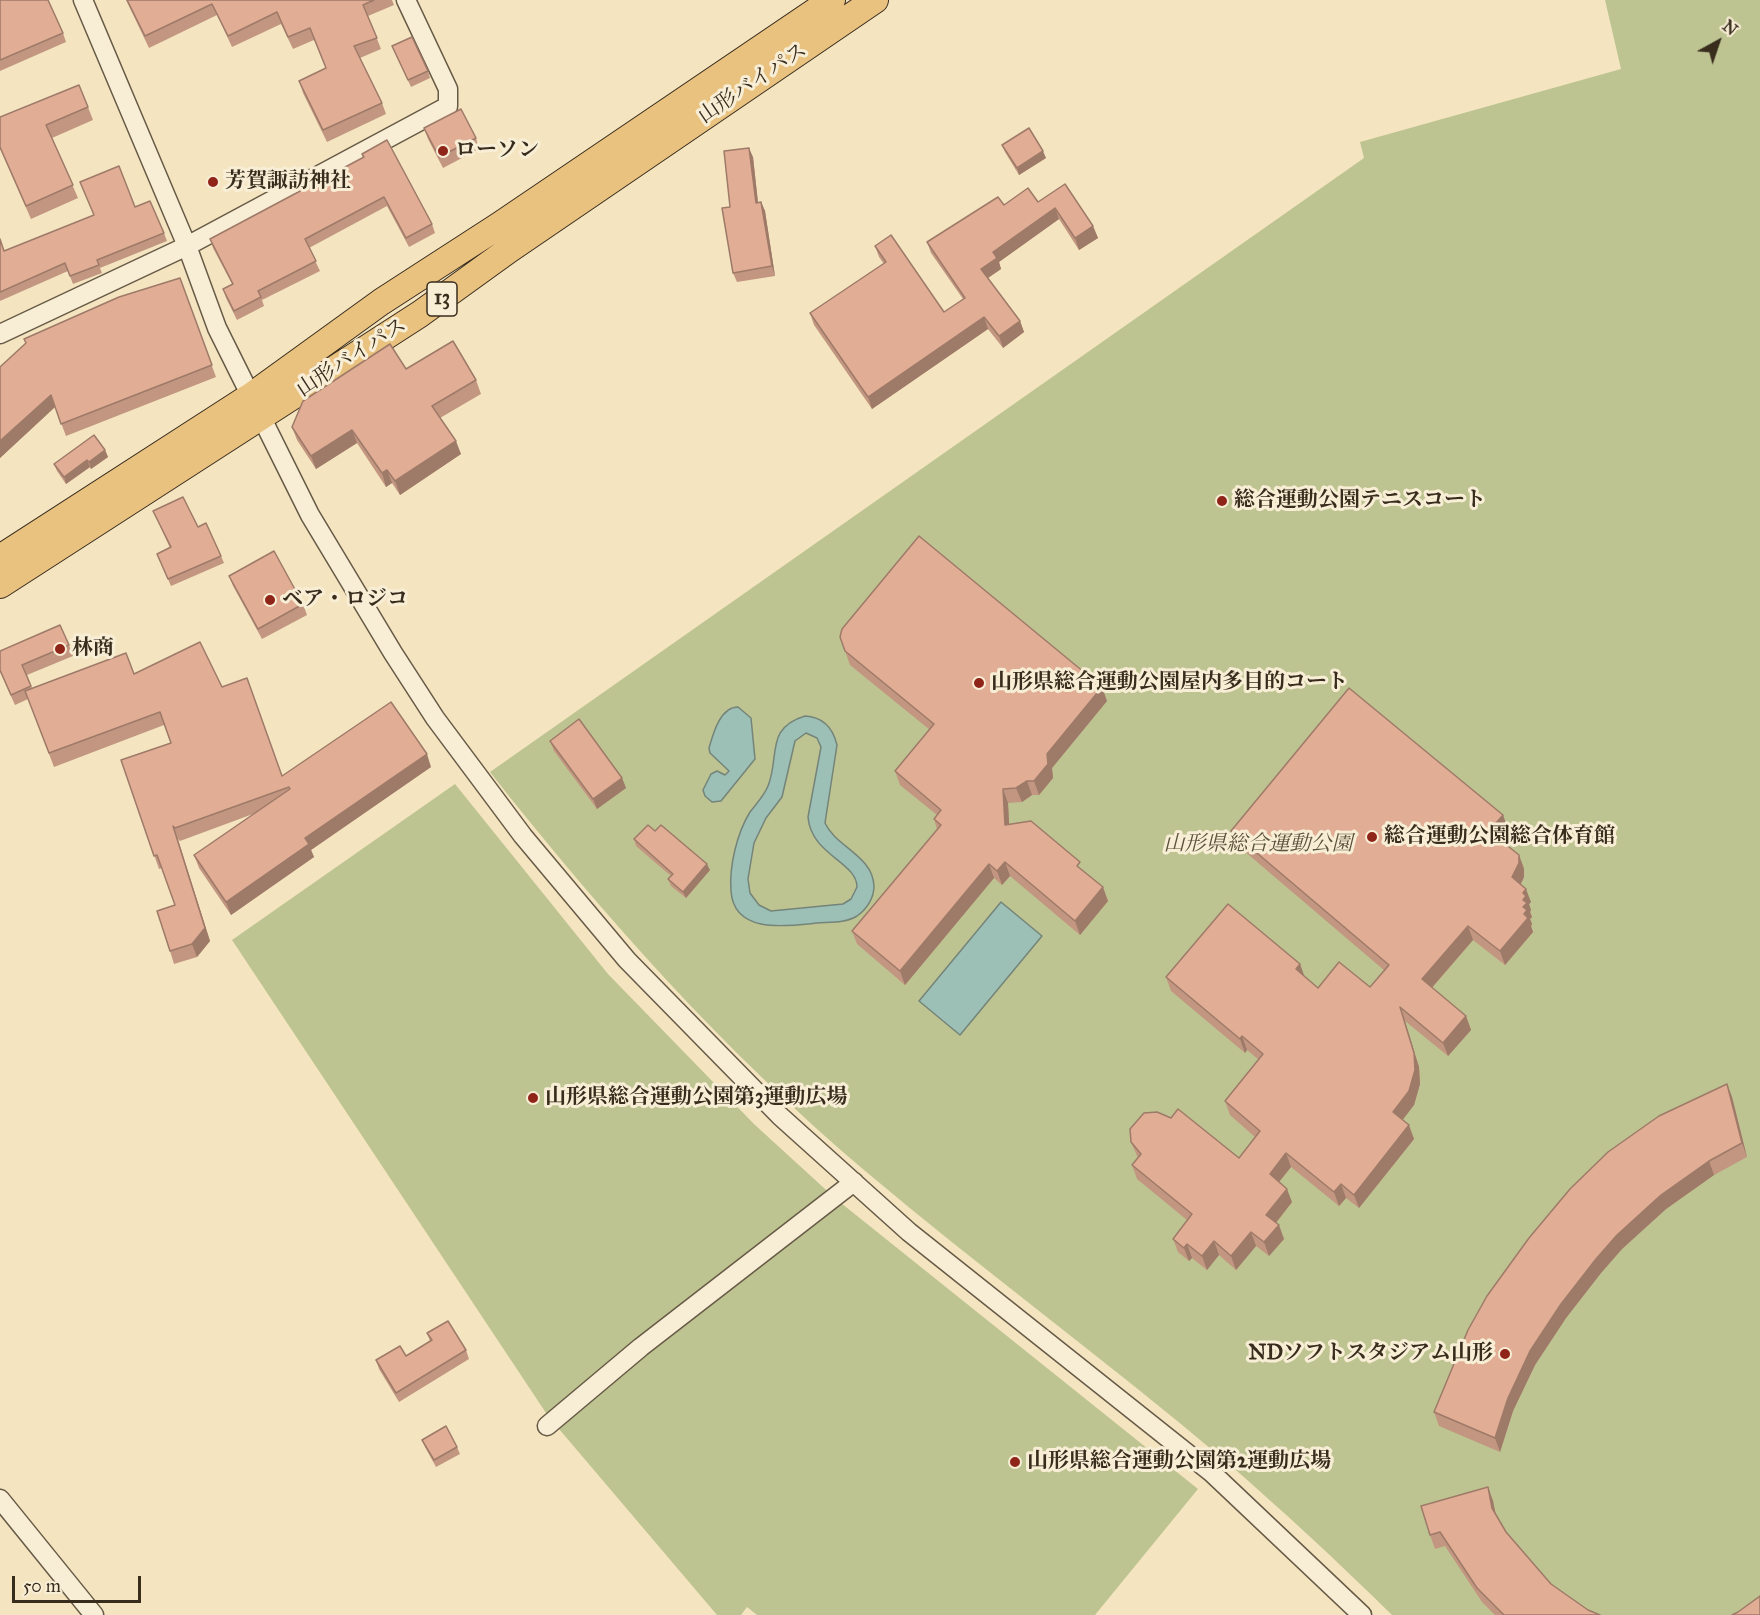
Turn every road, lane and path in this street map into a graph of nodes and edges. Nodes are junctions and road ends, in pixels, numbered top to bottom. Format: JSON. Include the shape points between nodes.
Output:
{"nodes":[{"id":1,"x":83,"y":0,"type":"edge"},
{"id":2,"x":406,"y":0,"type":"edge"},
{"id":3,"x":832,"y":0,"type":"edge"},
{"id":4,"x":875,"y":0,"type":"edge"},
{"id":5,"x":186,"y":246,"type":"junction"},
{"id":6,"x":0,"y":334,"type":"edge"},
{"id":7,"x":255,"y":407,"type":"junction"},
{"id":8,"x":0,"y":558,"type":"edge"},
{"id":9,"x":0,"y":585,"type":"edge"},
{"id":10,"x":854,"y":1182,"type":"junction"},
{"id":11,"x":547,"y":1426,"type":"dead end"},
{"id":12,"x":0,"y":1499,"type":"edge"},
{"id":13,"x":94,"y":1615,"type":"edge"},
{"id":14,"x":1362,"y":1615,"type":"edge"}],
"edges":[{"from":1,"to":5,"type":"street"},
{"from":2,"to":5,"type":"street","via":[[448,89],[448,105]]},
{"from":3,"to":7,"type":"highway","name":"山形バイパス","number":"13","via":[[381,302]]},
{"from":4,"to":7,"type":"highway","name":"山形バイパス","number":"13","via":[[420,314]]},
{"from":5,"to":6,"type":"street"},
{"from":5,"to":7,"type":"street","via":[[217,328]]},
{"from":7,"to":8,"type":"highway","name":"山形バイパス","number":"13"},
{"from":7,"to":9,"type":"highway","name":"山形バイパス","number":"13"},
{"from":7,"to":10,"type":"street","via":[[310,515],[393,653],[435,718],[523,836],[668,1004],[780,1116]]},
{"from":10,"to":11,"type":"street","via":[[641,1347]]},
{"from":10,"to":14,"type":"street","via":[[968,1280],[1212,1473]]},
{"from":12,"to":13,"type":"street"}]}
